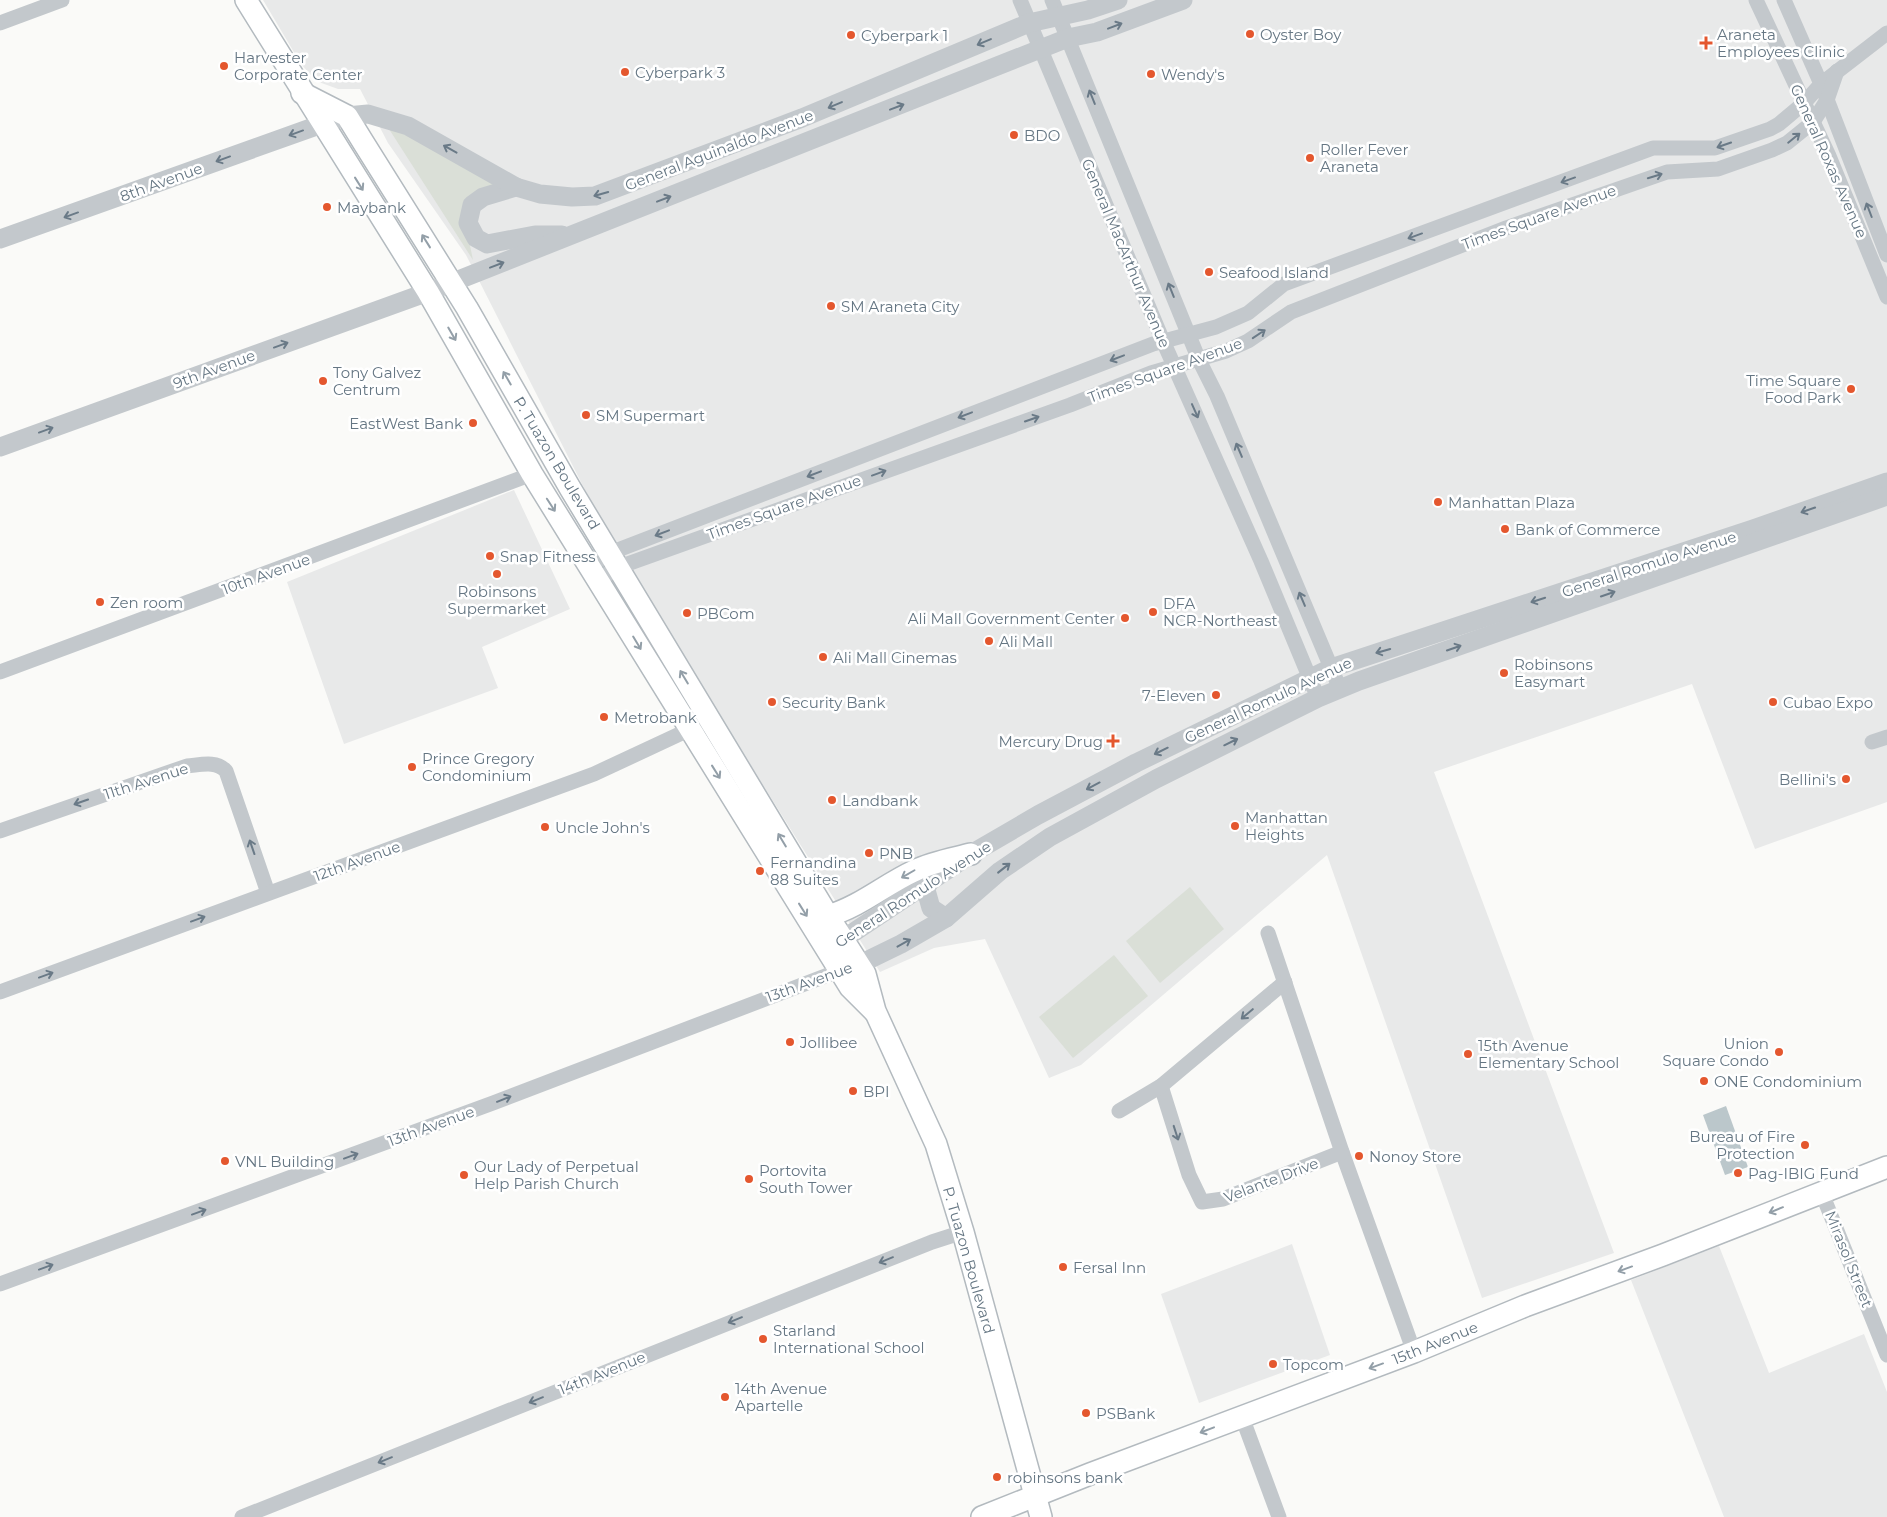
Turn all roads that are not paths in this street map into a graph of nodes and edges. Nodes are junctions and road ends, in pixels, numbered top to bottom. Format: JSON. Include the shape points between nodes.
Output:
{"nodes":[{"id":1,"x":62,"y":0,"type":"edge"},
{"id":2,"x":246,"y":0,"type":"edge"},
{"id":3,"x":1020,"y":0,"type":"edge"},
{"id":4,"x":1118,"y":0,"type":"edge"},
{"id":5,"x":1183,"y":0,"type":"edge"},
{"id":6,"x":1756,"y":0,"type":"edge"},
{"id":7,"x":1784,"y":0,"type":"edge"},
{"id":8,"x":1054,"y":8,"type":"edge"},
{"id":9,"x":0,"y":23,"type":"edge"},
{"id":10,"x":1029,"y":23,"type":"junction"},
{"id":11,"x":1887,"y":33,"type":"edge"},
{"id":12,"x":1068,"y":38,"type":"junction"},
{"id":13,"x":1041,"y":49,"type":"junction"},
{"id":14,"x":1837,"y":72,"type":"junction"},
{"id":15,"x":1821,"y":84,"type":"junction"},
{"id":16,"x":302,"y":94,"type":"junction"},
{"id":17,"x":1827,"y":100,"type":"junction"},
{"id":18,"x":1804,"y":103,"type":"junction"},
{"id":19,"x":347,"y":116,"type":"junction"},
{"id":20,"x":1813,"y":122,"type":"junction"},
{"id":21,"x":322,"y":124,"type":"junction"},
{"id":22,"x":516,"y":186,"type":"junction"},
{"id":23,"x":573,"y":235,"type":"junction"},
{"id":24,"x":0,"y":239,"type":"edge"},
{"id":25,"x":1887,"y":255,"type":"edge"},
{"id":26,"x":452,"y":283,"type":"junction"},
{"id":27,"x":428,"y":292,"type":"junction"},
{"id":28,"x":1887,"y":297,"type":"edge"},
{"id":29,"x":1189,"y":335,"type":"junction"},
{"id":30,"x":1163,"y":341,"type":"junction"},
{"id":31,"x":1199,"y":360,"type":"junction"},
{"id":32,"x":1175,"y":367,"type":"junction"},
{"id":33,"x":0,"y":446,"type":"edge"},
{"id":34,"x":532,"y":474,"type":"junction"},
{"id":35,"x":1887,"y":482,"type":"edge"},
{"id":36,"x":1887,"y":496,"type":"edge"},
{"id":37,"x":1842,"y":506,"type":"junction"},
{"id":38,"x":614,"y":560,"type":"junction"},
{"id":39,"x":594,"y":573,"type":"junction"},
{"id":40,"x":1331,"y":668,"type":"junction"},
{"id":41,"x":0,"y":672,"type":"edge"},
{"id":42,"x":1309,"y":678,"type":"junction"},
{"id":43,"x":1340,"y":689,"type":"junction"},
{"id":44,"x":1318,"y":698,"type":"junction"},
{"id":45,"x":709,"y":719,"type":"junction"},
{"id":46,"x":690,"y":731,"type":"junction"},
{"id":47,"x":1887,"y":737,"type":"edge"},
{"id":48,"x":1872,"y":742,"type":"dead end"},
{"id":49,"x":0,"y":831,"type":"edge"},
{"id":50,"x":970,"y":854,"type":"junction"},
{"id":51,"x":929,"y":881,"type":"junction"},
{"id":52,"x":268,"y":893,"type":"junction"},
{"id":53,"x":828,"y":916,"type":"junction"},
{"id":54,"x":946,"y":918,"type":"junction"},
{"id":55,"x":1268,"y":933,"type":"dead end"},
{"id":56,"x":836,"y":945,"type":"junction"},
{"id":57,"x":860,"y":964,"type":"junction"},
{"id":58,"x":839,"y":970,"type":"junction"},
{"id":59,"x":1285,"y":982,"type":"junction"},
{"id":60,"x":0,"y":992,"type":"edge"},
{"id":61,"x":875,"y":1012,"type":"junction"},
{"id":62,"x":1161,"y":1086,"type":"junction"},
{"id":63,"x":1119,"y":1111,"type":"dead end"},
{"id":64,"x":1342,"y":1152,"type":"junction"},
{"id":65,"x":1887,"y":1166,"type":"edge"},
{"id":66,"x":1821,"y":1192,"type":"junction"},
{"id":67,"x":963,"y":1232,"type":"junction"},
{"id":68,"x":0,"y":1284,"type":"edge"},
{"id":69,"x":1414,"y":1352,"type":"junction"},
{"id":70,"x":1887,"y":1355,"type":"edge"},
{"id":71,"x":1242,"y":1417,"type":"junction"},
{"id":72,"x":1035,"y":1496,"type":"junction"},
{"id":73,"x":242,"y":1517,"type":"edge"},
{"id":74,"x":982,"y":1517,"type":"edge"},
{"id":75,"x":1041,"y":1517,"type":"edge"},
{"id":76,"x":1279,"y":1517,"type":"edge"}],
"edges":[{"from":1,"to":9,"type":"street"},
{"from":2,"to":16,"type":"main road","name":"P. Tuazon Boulevard"},
{"from":3,"to":10,"type":"street","name":"General MacArthur Avenue"},
{"from":4,"to":8,"type":"street","name":"General Aguinaldo Avenue","via":[[1088,10]]},
{"from":12,"to":5,"type":"street","name":"General Aguinaldo Avenue","one_way":true,"via":[[1097,32]]},
{"from":6,"to":18,"type":"street","name":"General Roxas Avenue"},
{"from":7,"to":15,"type":"street","name":"General Roxas Avenue"},
{"from":8,"to":10,"type":"street","name":"General Aguinaldo Avenue"},
{"from":8,"to":12,"type":"street","name":"General MacArthur Avenue"},
{"from":10,"to":13,"type":"street","name":"General MacArthur Avenue"},
{"from":10,"to":22,"type":"street","name":"General Aguinaldo Avenue","one_way":true,"via":[[802,118],[595,196],[540,194]]},
{"from":11,"to":14,"type":"street","name":"Times Square Avenue"},
{"from":12,"to":13,"type":"street","name":"General Aguinaldo Avenue"},
{"from":29,"to":12,"type":"street","name":"General MacArthur Avenue","one_way":true},
{"from":23,"to":13,"type":"street","name":"General Aguinaldo Avenue","one_way":true},
{"from":13,"to":30,"type":"street","name":"General MacArthur Avenue"},
{"from":14,"to":15,"type":"street","name":"Times Square Avenue"},
{"from":14,"to":17,"type":"street","name":"Times Square Avenue"},
{"from":15,"to":17,"type":"street","name":"General Roxas Avenue"},
{"from":15,"to":18,"type":"street","name":"Times Square Avenue"},
{"from":16,"to":19,"type":"main road"},
{"from":16,"to":21,"type":"main road","name":"P. Tuazon Boulevard"},
{"from":17,"to":20,"type":"street","name":"Times Square Avenue"},
{"from":25,"to":17,"type":"street","name":"General Roxas Avenue","one_way":true},
{"from":18,"to":20,"type":"street","name":"General Roxas Avenue"},
{"from":18,"to":29,"type":"street","name":"Times Square Avenue","one_way":true,"via":[[1779,124],[1716,148],[1653,148],[1284,284],[1248,313]]},
{"from":19,"to":21,"type":"street","name":"General Aguinaldo Avenue"},
{"from":22,"to":19,"type":"street","name":"General Aguinaldo Avenue","one_way":true,"via":[[408,126],[368,114]]},
{"from":26,"to":19,"type":"main road","name":"P. Tuazon Boulevard","one_way":true},
{"from":20,"to":28,"type":"street","name":"General Roxas Avenue"},
{"from":31,"to":20,"type":"street","name":"Times Square Avenue","one_way":true,"via":[[1248,341],[1291,312],[1405,266],[1667,172],[1718,169],[1787,143]]},
{"from":21,"to":24,"type":"street","name":"8th Avenue","one_way":true},
{"from":21,"to":27,"type":"main road","name":"P. Tuazon Boulevard","one_way":true},
{"from":22,"to":23,"type":"street","via":[[472,204],[468,224],[476,238],[488,244],[535,235]]},
{"from":26,"to":23,"type":"street","name":"General Aguinaldo Avenue","one_way":true},
{"from":26,"to":27,"type":"street","name":"General Aguinaldo Avenue"},
{"from":38,"to":26,"type":"main road","name":"P. Tuazon Boulevard","one_way":true},
{"from":33,"to":27,"type":"street","name":"9th Avenue","one_way":true},
{"from":27,"to":34,"type":"main road","name":"P. Tuazon Boulevard","one_way":true},
{"from":29,"to":30,"type":"street","name":"Times Square Avenue"},
{"from":29,"to":31,"type":"street","name":"General MacArthur Avenue"},
{"from":30,"to":32,"type":"street","name":"General MacArthur Avenue"},
{"from":30,"to":38,"type":"street","name":"Times Square Avenue","one_way":true},
{"from":31,"to":32,"type":"street","name":"Times Square Avenue"},
{"from":40,"to":31,"type":"street","name":"General MacArthur Avenue","one_way":true},
{"from":38,"to":32,"type":"street","name":"Times Square Avenue","one_way":true},
{"from":32,"to":42,"type":"street","name":"General MacArthur Avenue","one_way":true},
{"from":34,"to":39,"type":"main road","name":"P. Tuazon Boulevard","one_way":true},
{"from":34,"to":41,"type":"street","name":"10th Avenue"},
{"from":35,"to":37,"type":"street","name":"General Romulo Avenue"},
{"from":36,"to":37,"type":"street","name":"General Romulo Avenue"},
{"from":37,"to":40,"type":"street","name":"General Romulo Avenue","one_way":true},
{"from":43,"to":37,"type":"street","name":"General Romulo Avenue","one_way":true},
{"from":38,"to":39,"type":"street","name":"Times Square Avenue"},
{"from":45,"to":38,"type":"main road","name":"P. Tuazon Boulevard","one_way":true},
{"from":39,"to":46,"type":"main road","name":"P. Tuazon Boulevard","one_way":true},
{"from":40,"to":42,"type":"street","name":"General Romulo Avenue"},
{"from":40,"to":43,"type":"street","name":"General MacArthur Avenue"},
{"from":42,"to":44,"type":"street","name":"General MacArthur Avenue"},
{"from":42,"to":50,"type":"street","name":"General Romulo Avenue","one_way":true,"via":[[1136,763]]},
{"from":43,"to":44,"type":"street","name":"General Romulo Avenue"},
{"from":54,"to":44,"type":"street","name":"General Romulo Avenue","one_way":true,"via":[[1000,871],[1050,837],[1156,779]]},
{"from":45,"to":46,"type":"street","name":"12th Avenue"},
{"from":53,"to":45,"type":"main road","name":"P. Tuazon Boulevard","one_way":true},
{"from":46,"to":52,"type":"street","name":"12th Avenue","via":[[594,774]]},
{"from":46,"to":56,"type":"main road","name":"P. Tuazon Boulevard","one_way":true},
{"from":47,"to":48,"type":"street"},
{"from":52,"to":49,"type":"street","name":"11th Avenue","one_way":true,"via":[[226,772],[211,764],[187,766]]},
{"from":50,"to":51,"type":"street","name":"General Romulo Avenue"},
{"from":50,"to":53,"type":"main road","one_way":true,"via":[[913,871],[850,909]]},
{"from":51,"to":54,"type":"street","via":[[926,890],[931,908]]},
{"from":51,"to":56,"type":"street","name":"General Romulo Avenue"},
{"from":60,"to":52,"type":"street","name":"12th Avenue","one_way":true},
{"from":53,"to":56,"type":"main road","name":"P. Tuazon Boulevard"},
{"from":57,"to":54,"type":"street","name":"General Romulo Avenue","one_way":true},
{"from":55,"to":59,"type":"street"},
{"from":56,"to":57,"type":"main road","name":"P. Tuazon Boulevard"},
{"from":56,"to":58,"type":"main road","name":"P. Tuazon Boulevard"},
{"from":57,"to":58,"type":"street","name":"13th Avenue"},
{"from":57,"to":61,"type":"main road","name":"P. Tuazon Boulevard"},
{"from":58,"to":61,"type":"main road","name":"P. Tuazon Boulevard","via":[[850,988]]},
{"from":68,"to":58,"type":"street","name":"13th Avenue","one_way":true,"via":[[484,1107]]},
{"from":59,"to":62,"type":"street","one_way":true},
{"from":59,"to":64,"type":"street"},
{"from":61,"to":67,"type":"main road","name":"P. Tuazon Boulevard","via":[[936,1144]]},
{"from":62,"to":63,"type":"street"},
{"from":62,"to":64,"type":"street","name":"Velante Drive","one_way":true,"via":[[1189,1175],[1202,1202],[1223,1199]]},
{"from":64,"to":69,"type":"street"},
{"from":65,"to":66,"type":"main road","name":"15th Avenue"},
{"from":66,"to":69,"type":"main road","name":"15th Avenue","one_way":true},
{"from":66,"to":70,"type":"street","name":"Mirasol Street"},
{"from":67,"to":72,"type":"main road","name":"P. Tuazon Boulevard"},
{"from":67,"to":73,"type":"street","name":"14th Avenue","one_way":true},
{"from":69,"to":71,"type":"main road","name":"15th Avenue","one_way":true},
{"from":71,"to":72,"type":"main road","name":"15th Avenue","one_way":true},
{"from":71,"to":76,"type":"street"},
{"from":72,"to":74,"type":"main road","name":"15th Avenue"},
{"from":72,"to":75,"type":"main road","name":"P. Tuazon Boulevard"}]}
